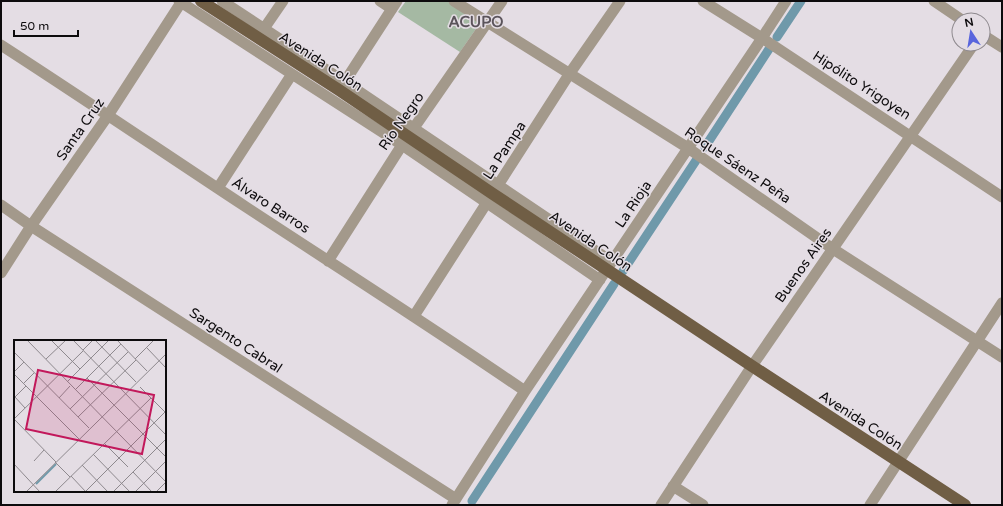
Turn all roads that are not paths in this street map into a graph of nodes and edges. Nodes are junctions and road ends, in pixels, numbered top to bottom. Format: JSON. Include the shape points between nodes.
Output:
{"nodes":[{"id":1,"x":181,"y":1,"type":"edge"},
{"id":2,"x":201,"y":1,"type":"edge"},
{"id":3,"x":222,"y":1,"type":"edge"},
{"id":4,"x":283,"y":1,"type":"edge"},
{"id":5,"x":380,"y":1,"type":"edge"},
{"id":6,"x":454,"y":1,"type":"edge"},
{"id":7,"x":502,"y":1,"type":"edge"},
{"id":8,"x":620,"y":1,"type":"edge"},
{"id":9,"x":703,"y":1,"type":"edge"},
{"id":10,"x":786,"y":1,"type":"edge"},
{"id":11,"x":934,"y":1,"type":"edge"},
{"id":12,"x":395,"y":5,"type":"edge"},
{"id":13,"x":951,"y":13,"type":"edge"},
{"id":14,"x":487,"y":23,"type":"junction"},
{"id":15,"x":257,"y":38,"type":"junction"},
{"id":16,"x":762,"y":38,"type":"junction"},
{"id":17,"x":991,"y":39,"type":"edge"},
{"id":18,"x":1,"y":45,"type":"edge"},
{"id":19,"x":1002,"y":47,"type":"edge"},
{"id":20,"x":968,"y":52,"type":"edge"},
{"id":21,"x":570,"y":73,"type":"junction"},
{"id":22,"x":292,"y":74,"type":"junction"},
{"id":23,"x":339,"y":91,"type":"junction"},
{"id":24,"x":109,"y":114,"type":"junction"},
{"id":25,"x":910,"y":135,"type":"junction"},
{"id":26,"x":408,"y":137,"type":"junction"},
{"id":27,"x":688,"y":148,"type":"junction"},
{"id":28,"x":218,"y":188,"type":"junction"},
{"id":29,"x":493,"y":194,"type":"junction"},
{"id":30,"x":1002,"y":197,"type":"edge"},
{"id":31,"x":1,"y":205,"type":"edge"},
{"id":32,"x":31,"y":226,"type":"junction"},
{"id":33,"x":833,"y":249,"type":"junction"},
{"id":34,"x":328,"y":261,"type":"junction"},
{"id":35,"x":609,"y":266,"type":"junction"},
{"id":36,"x":1,"y":273,"type":"edge"},
{"id":37,"x":600,"y":280,"type":"junction"},
{"id":38,"x":1002,"y":303,"type":"edge"},
{"id":39,"x":414,"y":316,"type":"junction"},
{"id":40,"x":977,"y":341,"type":"junction"},
{"id":41,"x":1002,"y":356,"type":"edge"},
{"id":42,"x":752,"y":366,"type":"junction"},
{"id":43,"x":525,"y":391,"type":"junction"},
{"id":44,"x":898,"y":462,"type":"junction"},
{"id":45,"x":673,"y":486,"type":"junction"},
{"id":46,"x":454,"y":502,"type":"edge"},
{"id":47,"x":661,"y":505,"type":"edge"},
{"id":48,"x":703,"y":505,"type":"edge"},
{"id":49,"x":870,"y":505,"type":"edge"},
{"id":50,"x":965,"y":505,"type":"edge"}],
"edges":[{"from":1,"to":15,"type":"street","name":"Avenida Colón"},
{"from":1,"to":24,"type":"street","name":"Santa Cruz"},
{"from":2,"to":15,"type":"main road","name":"Avenida Colón"},
{"from":3,"to":15,"type":"street","name":"Avenida Colón"},
{"from":4,"to":15,"type":"street"},
{"from":5,"to":12,"type":"street"},
{"from":6,"to":14,"type":"street","name":"Roque Sáenz Peña"},
{"from":7,"to":14,"type":"street","name":"Río Negro"},
{"from":8,"to":21,"type":"street","name":"La Pampa"},
{"from":9,"to":16,"type":"street","name":"Hipólito Yrigoyen"},
{"from":10,"to":16,"type":"street","name":"La Rioja"},
{"from":11,"to":13,"type":"street"},
{"from":12,"to":23,"type":"street"},
{"from":14,"to":21,"type":"street","name":"Roque Sáenz Peña"},
{"from":14,"to":26,"type":"street","name":"Río Negro"},
{"from":15,"to":22,"type":"street","name":"Avenida Colón"},
{"from":15,"to":23,"type":"main road","name":"Avenida Colón"},
{"from":16,"to":25,"type":"street","name":"Hipólito Yrigoyen"},
{"from":16,"to":27,"type":"street","name":"La Rioja"},
{"from":17,"to":19,"type":"street"},
{"from":18,"to":24,"type":"street","name":"Álvaro Barros"},
{"from":20,"to":25,"type":"street","name":"Buenos Aires"},
{"from":21,"to":27,"type":"street","name":"Roque Sáenz Peña"},
{"from":21,"to":29,"type":"street","name":"La Pampa"},
{"from":22,"to":23,"type":"street","name":"Avenida Colón"},
{"from":22,"to":28,"type":"street"},
{"from":23,"to":26,"type":"main road","name":"Avenida Colón"},
{"from":24,"to":28,"type":"street","name":"Álvaro Barros"},
{"from":24,"to":32,"type":"street","name":"Santa Cruz"},
{"from":25,"to":30,"type":"street","name":"Hipólito Yrigoyen"},
{"from":25,"to":33,"type":"street","name":"Buenos Aires"},
{"from":26,"to":29,"type":"main road","name":"Avenida Colón"},
{"from":26,"to":34,"type":"street","name":"Río Negro"},
{"from":27,"to":33,"type":"street","name":"Roque Sáenz Peña"},
{"from":27,"to":35,"type":"street","name":"La Rioja"},
{"from":28,"to":34,"type":"street","name":"Álvaro Barros"},
{"from":29,"to":35,"type":"main road","name":"Avenida Colón"},
{"from":29,"to":37,"type":"street","name":"Avenida Colón"},
{"from":29,"to":39,"type":"street","name":"La Pampa"},
{"from":31,"to":32,"type":"street","name":"Sargento Cabral"},
{"from":32,"to":36,"type":"street","name":"Santa Cruz"},
{"from":32,"to":46,"type":"street","name":"Sargento Cabral"},
{"from":33,"to":40,"type":"street","name":"Roque Sáenz Peña"},
{"from":33,"to":42,"type":"street","name":"Buenos Aires"},
{"from":34,"to":39,"type":"street","name":"Álvaro Barros"},
{"from":35,"to":37,"type":"street","name":"La Rioja"},
{"from":35,"to":42,"type":"main road","name":"Avenida Colón"},
{"from":37,"to":43,"type":"street","name":"La Rioja"},
{"from":38,"to":40,"type":"street"},
{"from":39,"to":43,"type":"street","name":"Álvaro Barros"},
{"from":40,"to":41,"type":"street","name":"Roque Sáenz Peña"},
{"from":40,"to":44,"type":"street"},
{"from":42,"to":44,"type":"main road","name":"Avenida Colón"},
{"from":42,"to":45,"type":"street","name":"Buenos Aires"},
{"from":43,"to":46,"type":"street","name":"La Rioja"},
{"from":44,"to":49,"type":"street"},
{"from":44,"to":50,"type":"main road","name":"Avenida Colón"},
{"from":45,"to":47,"type":"street","name":"Buenos Aires"},
{"from":45,"to":48,"type":"street"}]}
